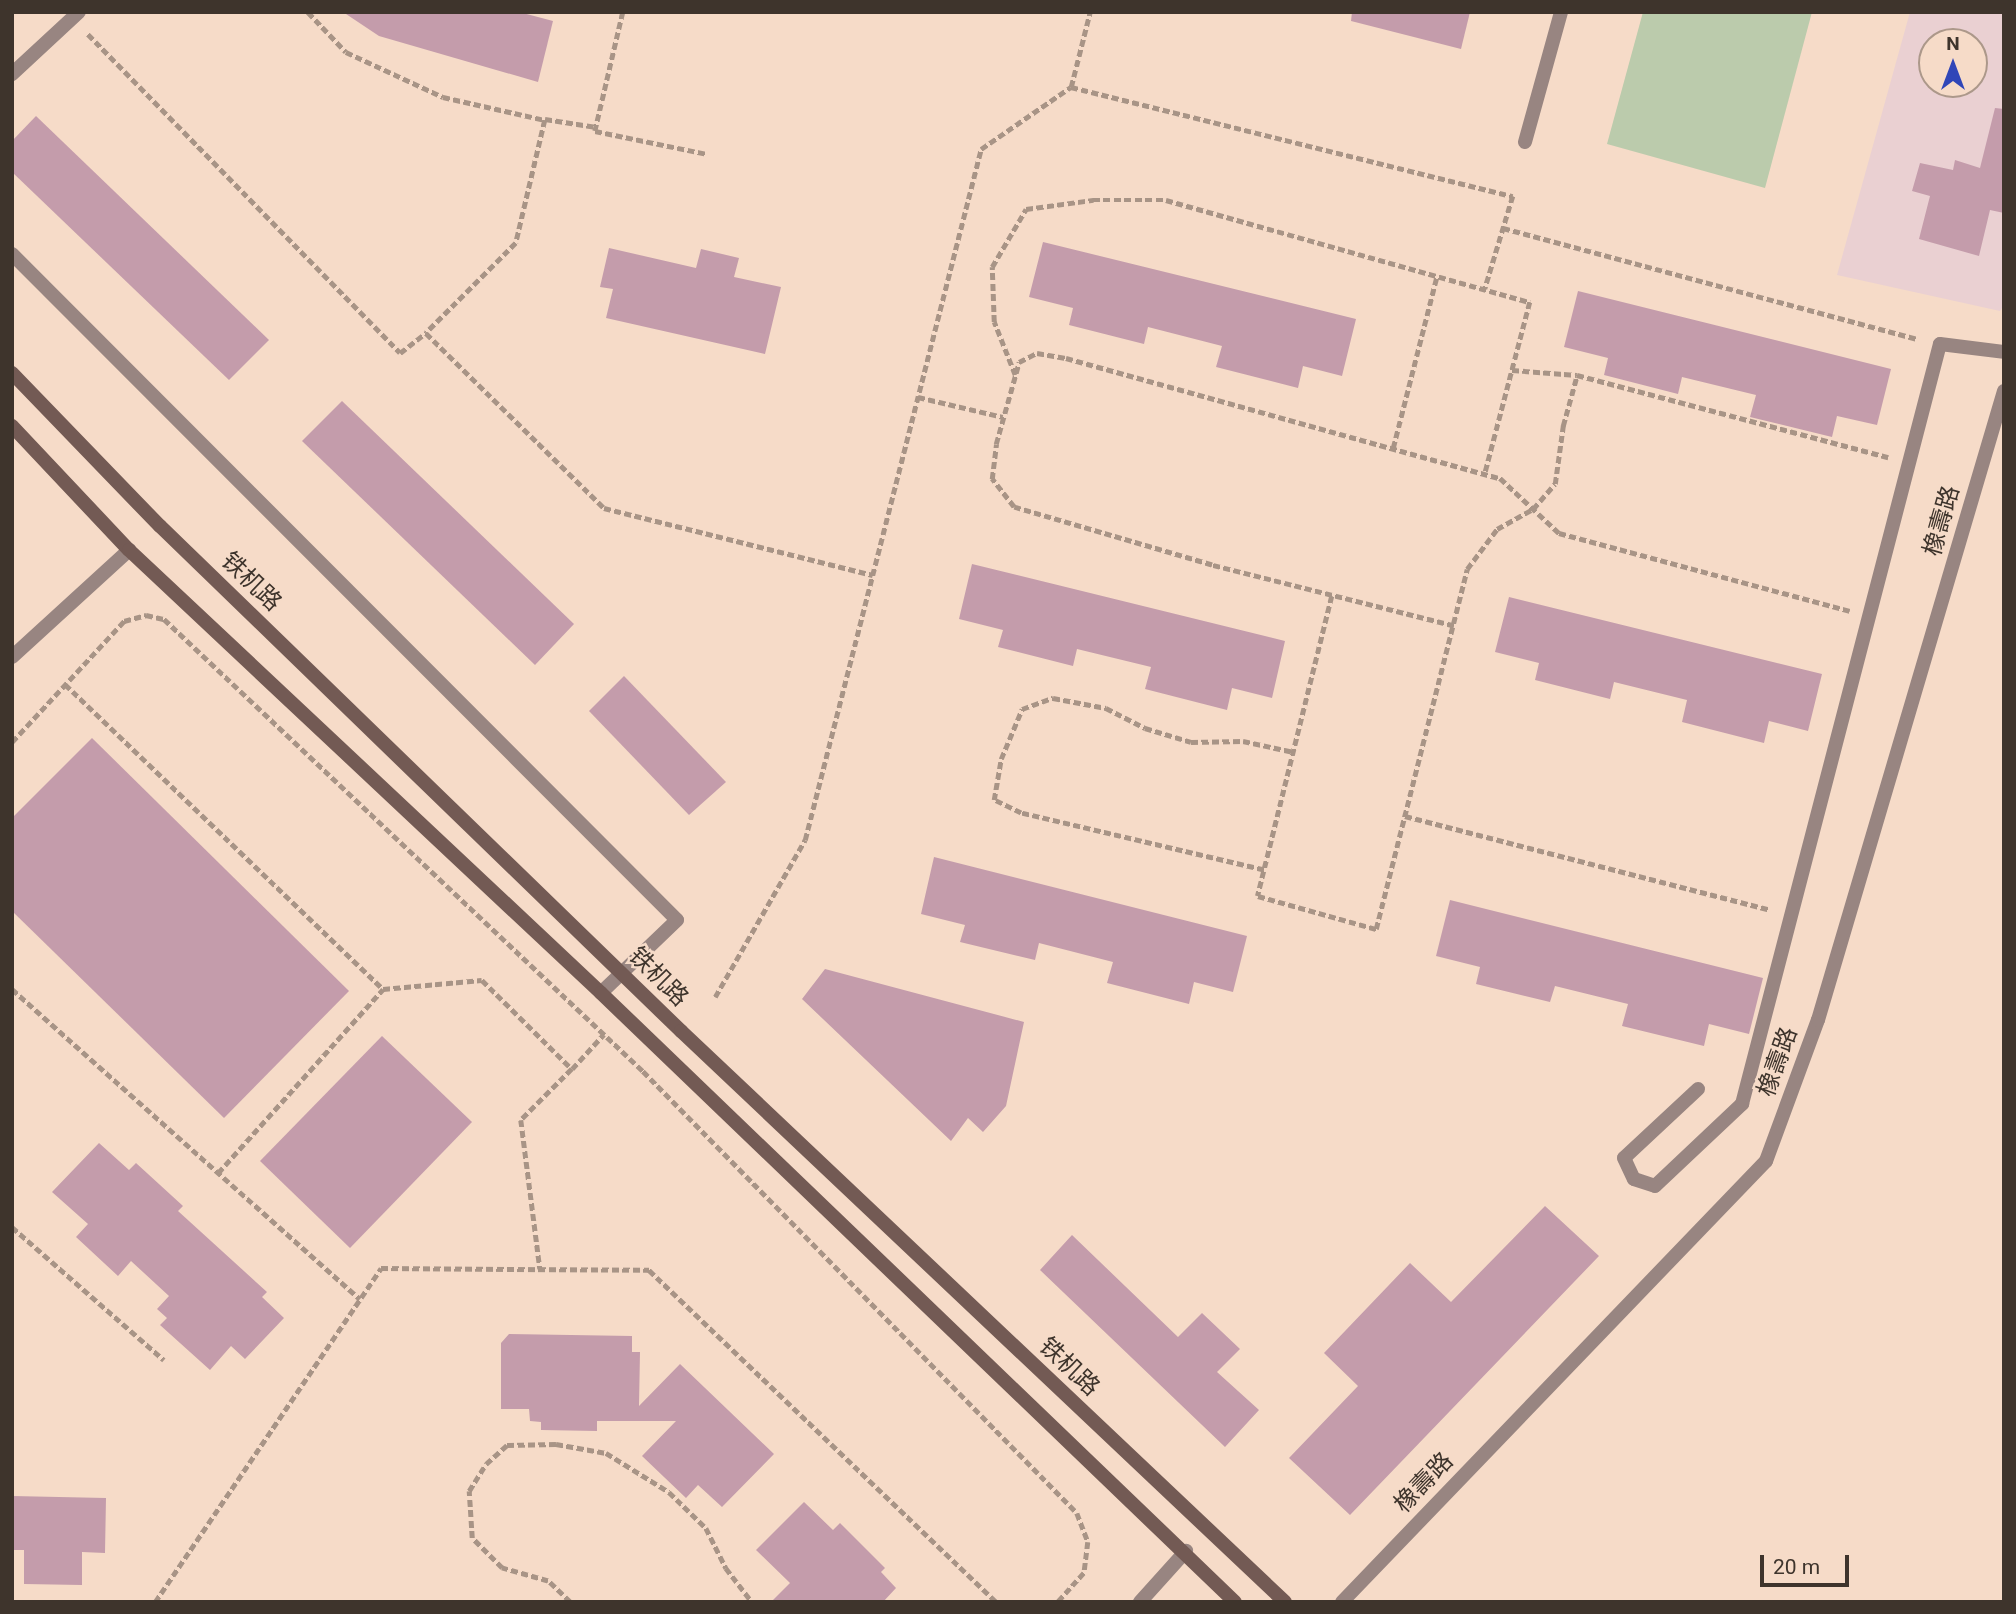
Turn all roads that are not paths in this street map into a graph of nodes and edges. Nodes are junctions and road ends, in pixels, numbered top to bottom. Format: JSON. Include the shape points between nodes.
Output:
{"nodes":[{"id":1,"x":1561,"y":12,"type":"edge"},
{"id":2,"x":76,"y":15,"type":"edge"},
{"id":3,"x":12,"y":74,"type":"edge"},
{"id":4,"x":1525,"y":142,"type":"dead end"},
{"id":5,"x":12,"y":254,"type":"edge"},
{"id":6,"x":2004,"y":352,"type":"edge"},
{"id":7,"x":12,"y":373,"type":"edge"},
{"id":8,"x":2004,"y":391,"type":"edge"},
{"id":9,"x":12,"y":426,"type":"edge"},
{"id":10,"x":129,"y":550,"type":"junction"},
{"id":11,"x":12,"y":657,"type":"edge"},
{"id":12,"x":622,"y":973,"type":"junction"},
{"id":13,"x":601,"y":993,"type":"junction"},
{"id":14,"x":1698,"y":1089,"type":"dead end"},
{"id":15,"x":1186,"y":1551,"type":"junction"},
{"id":16,"x":1140,"y":1602,"type":"edge"},
{"id":17,"x":1235,"y":1602,"type":"edge"},
{"id":18,"x":1285,"y":1602,"type":"edge"},
{"id":19,"x":1342,"y":1602,"type":"edge"}],
"edges":[{"from":1,"to":4,"type":"street"},
{"from":2,"to":3,"type":"street"},
{"from":5,"to":12,"type":"street","via":[[677,920]]},
{"from":6,"to":14,"type":"street","via":[[1940,344],[1742,1104],[1656,1186],[1634,1179],[1624,1158]]},
{"from":7,"to":12,"type":"main road","name":"铁机路","via":[[160,526]]},
{"from":8,"to":19,"type":"street","name":"橡壽路","via":[[1818,1020],[1766,1161]]},
{"from":9,"to":10,"type":"main road"},
{"from":10,"to":11,"type":"street"},
{"from":10,"to":13,"type":"main road"},
{"from":12,"to":13,"type":"street"},
{"from":12,"to":18,"type":"main road","name":"铁机路"},
{"from":13,"to":15,"type":"main road"},
{"from":15,"to":16,"type":"street"},
{"from":15,"to":17,"type":"main road"}]}
